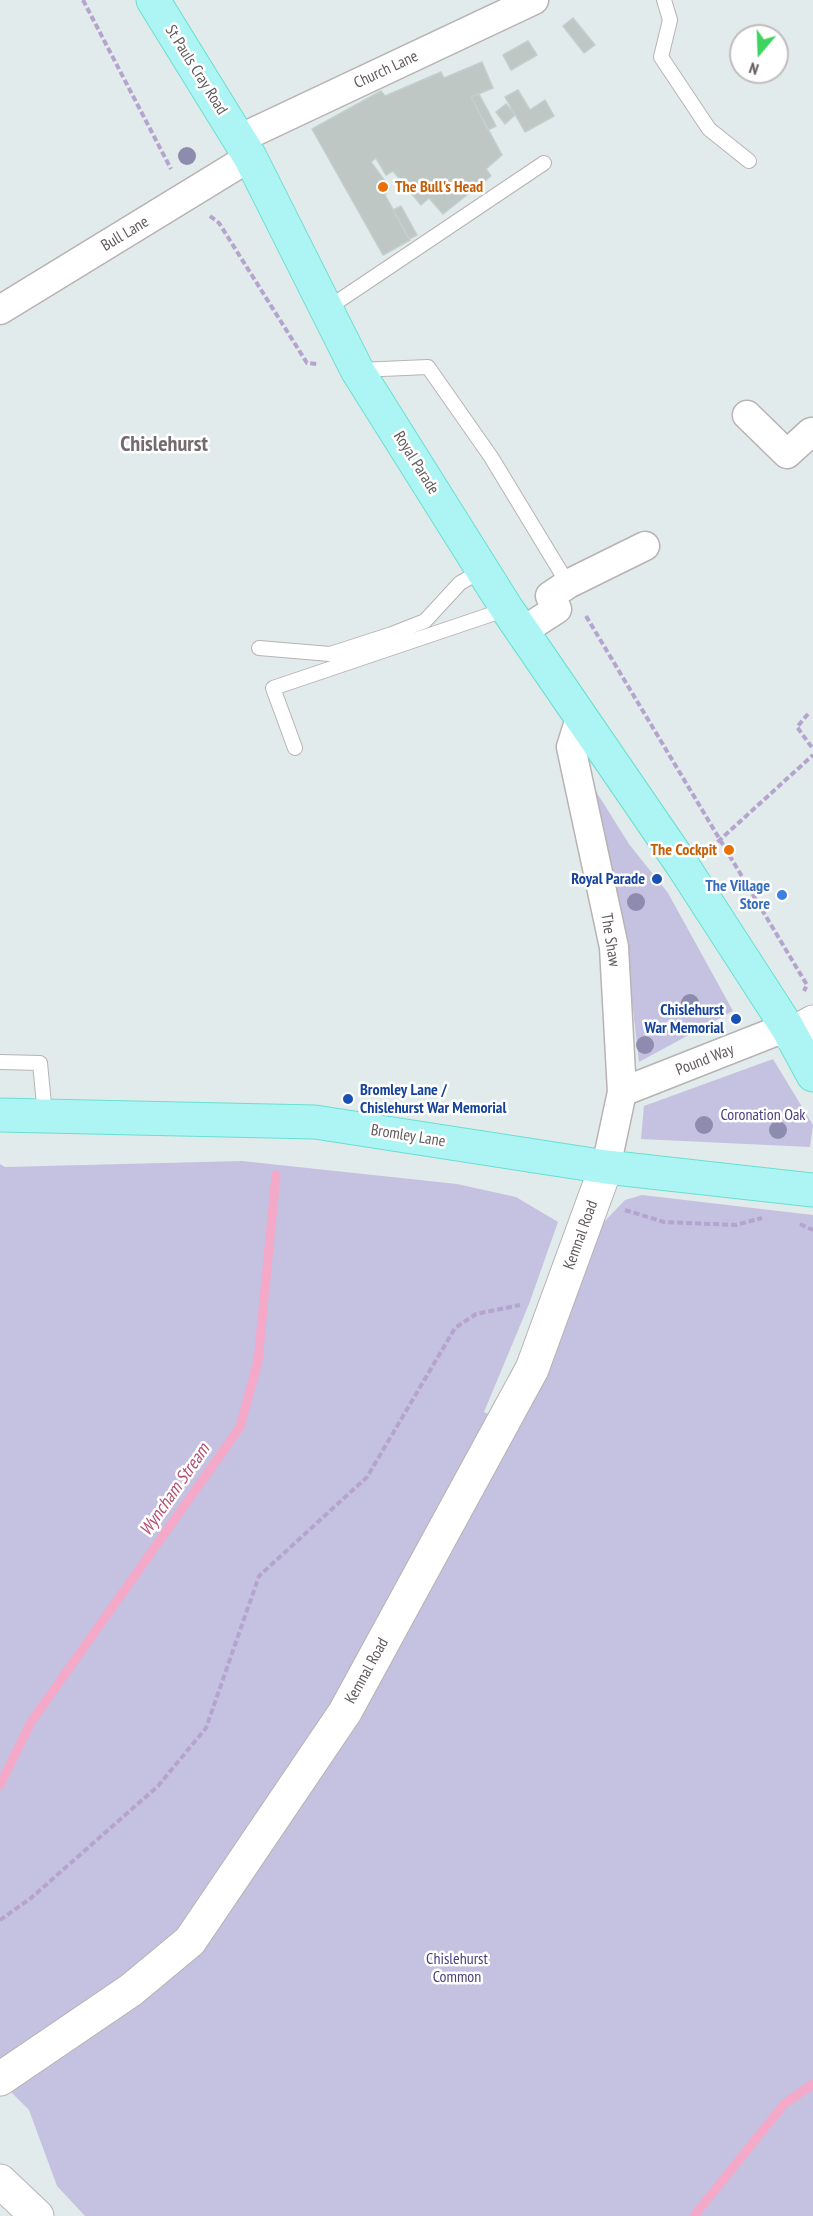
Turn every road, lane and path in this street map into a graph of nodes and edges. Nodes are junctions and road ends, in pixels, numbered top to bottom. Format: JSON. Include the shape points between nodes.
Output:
{"nodes":[{"id":1,"x":83,"y":0,"type":"edge"},
{"id":2,"x":153,"y":0,"type":"edge"},
{"id":3,"x":534,"y":0,"type":"edge"},
{"id":4,"x":664,"y":0,"type":"edge"},
{"id":5,"x":245,"y":148,"type":"junction"},
{"id":6,"x":749,"y":161,"type":"dead end"},
{"id":7,"x":543,"y":163,"type":"dead end"},
{"id":8,"x":186,"y":198,"type":"junction"},
{"id":9,"x":328,"y":308,"type":"junction"},
{"id":10,"x":0,"y":310,"type":"edge"},
{"id":11,"x":357,"y":370,"type":"junction"},
{"id":12,"x":747,"y":415,"type":"dead end"},
{"id":13,"x":813,"y":433,"type":"edge"},
{"id":14,"x":645,"y":546,"type":"dead end"},
{"id":15,"x":483,"y":570,"type":"junction"},
{"id":16,"x":568,"y":584,"type":"junction"},
{"id":17,"x":515,"y":620,"type":"junction"},
{"id":18,"x":259,"y":648,"type":"dead end"},
{"id":19,"x":808,"y":714,"type":"dead end"},
{"id":20,"x":581,"y":715,"type":"junction"},
{"id":21,"x":295,"y":748,"type":"dead end"},
{"id":22,"x":813,"y":749,"type":"edge"},
{"id":23,"x":813,"y":755,"type":"edge"},
{"id":24,"x":721,"y":843,"type":"junction"},
{"id":25,"x":683,"y":866,"type":"junction"},
{"id":26,"x":797,"y":1028,"type":"edge"},
{"id":27,"x":0,"y":1062,"type":"edge"},
{"id":28,"x":813,"y":1075,"type":"edge"},
{"id":29,"x":622,"y":1092,"type":"junction"},
{"id":30,"x":0,"y":1115,"type":"edge"},
{"id":31,"x":45,"y":1115,"type":"junction"},
{"id":32,"x":606,"y":1167,"type":"junction"},
{"id":33,"x":813,"y":1190,"type":"edge"},
{"id":34,"x":594,"y":1200,"type":"junction"},
{"id":35,"x":770,"y":1216,"type":"dead end"},
{"id":36,"x":791,"y":1220,"type":"dead end"},
{"id":37,"x":813,"y":1230,"type":"edge"},
{"id":38,"x":559,"y":1297,"type":"junction"},
{"id":39,"x":0,"y":1920,"type":"edge"},
{"id":40,"x":0,"y":2079,"type":"edge"},
{"id":41,"x":0,"y":2181,"type":"edge"},
{"id":42,"x":37,"y":2216,"type":"edge"}],
"edges":[{"from":1,"to":8,"type":"path"},
{"from":2,"to":5,"type":"main road","name":"St Pauls Cray Road"},
{"from":3,"to":5,"type":"street","name":"Church Lane"},
{"from":4,"to":6,"type":"lane","via":[[670,20],[661,57],[709,129]]},
{"from":5,"to":8,"type":"street","name":"Bull Lane"},
{"from":5,"to":9,"type":"main road","name":"Royal Parade"},
{"from":7,"to":9,"type":"lane"},
{"from":8,"to":10,"type":"street","name":"Bull Lane"},
{"from":8,"to":11,"type":"path","via":[[219,223],[307,363]]},
{"from":9,"to":11,"type":"main road","name":"Royal Parade"},
{"from":11,"to":15,"type":"main road","name":"Royal Parade"},
{"from":11,"to":16,"type":"lane","via":[[428,367],[491,458]]},
{"from":12,"to":13,"type":"street","via":[[787,454]]},
{"from":14,"to":16,"type":"street"},
{"from":15,"to":17,"type":"main road","name":"Royal Parade"},
{"from":15,"to":18,"type":"lane","via":[[460,583],[425,621],[392,634],[330,654]]},
{"from":16,"to":17,"type":"street","via":[[550,596],[557,609]]},
{"from":16,"to":24,"type":"path"},
{"from":17,"to":20,"type":"main road","name":"Royal Parade"},
{"from":17,"to":21,"type":"lane","via":[[273,688]]},
{"from":19,"to":22,"type":"path","via":[[797,727]]},
{"from":20,"to":25,"type":"main road","name":"Royal Parade"},
{"from":20,"to":29,"type":"street","name":"The Shaw","via":[[572,747],[614,947]]},
{"from":23,"to":24,"type":"path","via":[[759,802]]},
{"from":24,"to":25,"type":"path"},
{"from":24,"to":26,"type":"path","via":[[807,985]]},
{"from":25,"to":26,"type":"main road","name":"Royal Parade"},
{"from":26,"to":28,"type":"main road","name":"Royal Parade"},
{"from":26,"to":29,"type":"street","name":"Pound Way"},
{"from":27,"to":31,"type":"lane","via":[[40,1063]]},
{"from":29,"to":32,"type":"street","name":"The Shaw"},
{"from":30,"to":31,"type":"main road","name":"Bromley Lane"},
{"from":31,"to":32,"type":"main road","name":"Bromley Lane","via":[[315,1122]]},
{"from":32,"to":33,"type":"main road","name":"Bromley Lane"},
{"from":32,"to":34,"type":"street","name":"Kemnal Road"},
{"from":34,"to":35,"type":"path","via":[[663,1222],[736,1225]]},
{"from":34,"to":38,"type":"street","name":"Kemnal Road"},
{"from":36,"to":37,"type":"path"},
{"from":38,"to":39,"type":"path","via":[[476,1314],[455,1328],[367,1477],[259,1576],[206,1728],[158,1786],[31,1898]]},
{"from":38,"to":40,"type":"street","name":"Kemnal Road","via":[[532,1369],[345,1712],[190,1941],[131,1990]]},
{"from":41,"to":42,"type":"street"}]}
